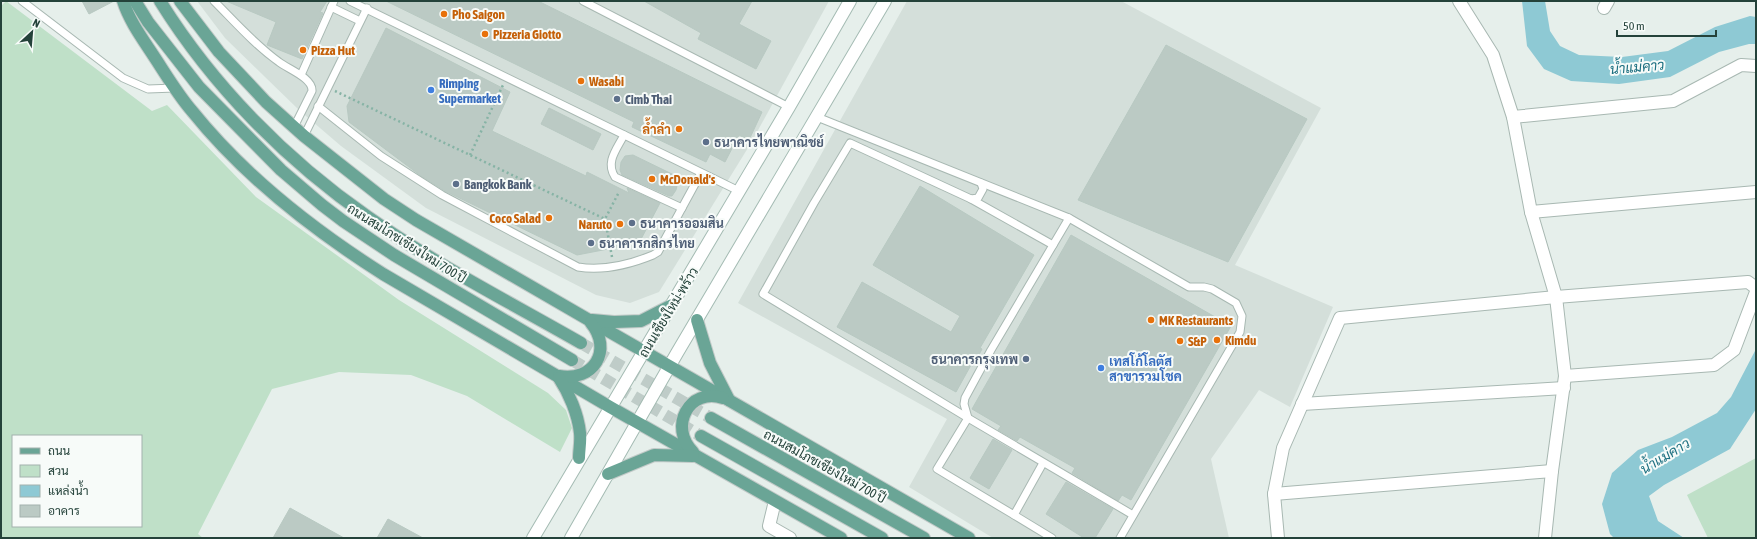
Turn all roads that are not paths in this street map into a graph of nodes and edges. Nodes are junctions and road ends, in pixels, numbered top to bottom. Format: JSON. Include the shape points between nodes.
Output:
{"nodes":[{"id":1,"x":22,"y":1,"type":"edge"},
{"id":2,"x":123,"y":1,"type":"edge"},
{"id":3,"x":135,"y":1,"type":"edge"},
{"id":4,"x":160,"y":1,"type":"edge"},
{"id":5,"x":180,"y":1,"type":"edge"},
{"id":6,"x":214,"y":1,"type":"edge"},
{"id":7,"x":350,"y":1,"type":"edge"},
{"id":8,"x":583,"y":1,"type":"edge"},
{"id":9,"x":850,"y":1,"type":"edge"},
{"id":10,"x":885,"y":1,"type":"edge"},
{"id":11,"x":1459,"y":1,"type":"edge"},
{"id":12,"x":332,"y":4,"type":"edge"},
{"id":13,"x":366,"y":8,"type":"junction"},
{"id":14,"x":360,"y":21,"type":"junction"},
{"id":15,"x":1756,"y":66,"type":"edge"},
{"id":16,"x":301,"y":75,"type":"junction"},
{"id":17,"x":175,"y":88,"type":"junction"},
{"id":18,"x":313,"y":88,"type":"junction"},
{"id":19,"x":324,"y":94,"type":"junction"},
{"id":20,"x":318,"y":106,"type":"junction"},
{"id":21,"x":789,"y":107,"type":"junction"},
{"id":22,"x":817,"y":117,"type":"junction"},
{"id":23,"x":1513,"y":117,"type":"junction"},
{"id":24,"x":294,"y":127,"type":"junction"},
{"id":25,"x":624,"y":134,"type":"junction"},
{"id":26,"x":304,"y":136,"type":"junction"},
{"id":27,"x":701,"y":172,"type":"junction"},
{"id":28,"x":981,"y":183,"type":"junction"},
{"id":29,"x":739,"y":191,"type":"junction"},
{"id":30,"x":1756,"y":192,"type":"edge"},
{"id":31,"x":971,"y":199,"type":"junction"},
{"id":32,"x":682,"y":208,"type":"junction"},
{"id":33,"x":1531,"y":212,"type":"junction"},
{"id":34,"x":1069,"y":218,"type":"junction"},
{"id":35,"x":1053,"y":245,"type":"junction"},
{"id":36,"x":1756,"y":288,"type":"edge"},
{"id":37,"x":1756,"y":292,"type":"edge"},
{"id":38,"x":1556,"y":297,"type":"junction"},
{"id":39,"x":672,"y":305,"type":"junction"},
{"id":40,"x":589,"y":320,"type":"junction"},
{"id":41,"x":697,"y":320,"type":"junction"},
{"id":42,"x":581,"y":343,"type":"tunnel mouth"},
{"id":43,"x":644,"y":352,"type":"junction"},
{"id":44,"x":572,"y":360,"type":"tunnel mouth"},
{"id":45,"x":670,"y":366,"type":"junction"},
{"id":46,"x":557,"y":376,"type":"junction"},
{"id":47,"x":1565,"y":376,"type":"junction"},
{"id":48,"x":1564,"y":388,"type":"junction"},
{"id":49,"x":730,"y":401,"type":"junction"},
{"id":50,"x":1302,"y":404,"type":"junction"},
{"id":51,"x":610,"y":407,"type":"junction"},
{"id":52,"x":711,"y":418,"type":"tunnel mouth"},
{"id":53,"x":968,"y":418,"type":"junction"},
{"id":54,"x":638,"y":422,"type":"junction"},
{"id":55,"x":701,"y":436,"type":"tunnel mouth"},
{"id":56,"x":696,"y":456,"type":"junction"},
{"id":57,"x":579,"y":458,"type":"junction"},
{"id":58,"x":1043,"y":462,"type":"junction"},
{"id":59,"x":1552,"y":471,"type":"junction"},
{"id":60,"x":608,"y":474,"type":"junction"},
{"id":61,"x":1274,"y":494,"type":"junction"},
{"id":62,"x":775,"y":501,"type":"junction"},
{"id":63,"x":1014,"y":515,"type":"junction"},
{"id":64,"x":1133,"y":515,"type":"junction"},
{"id":65,"x":533,"y":538,"type":"edge"},
{"id":66,"x":571,"y":538,"type":"edge"},
{"id":67,"x":790,"y":538,"type":"edge"},
{"id":68,"x":841,"y":538,"type":"edge"},
{"id":69,"x":882,"y":538,"type":"edge"},
{"id":70,"x":924,"y":538,"type":"edge"},
{"id":71,"x":969,"y":538,"type":"edge"},
{"id":72,"x":1052,"y":538,"type":"edge"},
{"id":73,"x":1120,"y":538,"type":"edge"},
{"id":74,"x":1278,"y":538,"type":"edge"},
{"id":75,"x":1545,"y":538,"type":"edge"}],
"edges":[{"from":1,"to":17,"type":"lane","via":[[123,78],[148,90]]},
{"from":2,"to":17,"type":"main road","via":[[136,29]]},
{"from":3,"to":44,"type":"main road","name":"ถนนสมโภชเชียงใหม่ 700 ปี","via":[[148,22],[199,87],[266,155],[322,205],[394,255]]},
{"from":4,"to":42,"type":"main road","name":"ถนนสมโภชเชียงใหม่ 700 ปี","via":[[213,75],[294,159],[327,187],[403,240]]},
{"from":5,"to":24,"type":"main road","via":[[243,79]]},
{"from":6,"to":16,"type":"lane","via":[[265,51]]},
{"from":7,"to":13,"type":"lane"},
{"from":8,"to":21,"type":"lane"},
{"from":9,"to":21,"type":"street","name":"ถนนเชียงใหม่-พร้าว"},
{"from":10,"to":22,"type":"street"},
{"from":11,"to":23,"type":"street","via":[[1493,54]]},
{"from":12,"to":14,"type":"lane"},
{"from":12,"to":16,"type":"lane"},
{"from":13,"to":14,"type":"lane"},
{"from":13,"to":25,"type":"lane"},
{"from":14,"to":19,"type":"lane"},
{"from":15,"to":23,"type":"street","via":[[1741,64],[1673,101]]},
{"from":16,"to":18,"type":"lane"},
{"from":17,"to":46,"type":"main road","via":[[222,146],[264,187],[307,222],[383,274]]},
{"from":18,"to":19,"type":"lane"},
{"from":18,"to":24,"type":"lane"},
{"from":19,"to":20,"type":"lane"},
{"from":20,"to":26,"type":"lane"},
{"from":20,"to":32,"type":"lane","via":[[381,156],[442,195],[578,267],[590,269],[614,266],[643,259],[658,252]]},
{"from":21,"to":29,"type":"street","name":"ถนนเชียงใหม่-พร้าว"},
{"from":22,"to":28,"type":"lane"},
{"from":22,"to":41,"type":"street"},
{"from":23,"to":33,"type":"street"},
{"from":24,"to":26,"type":"main road"},
{"from":25,"to":27,"type":"lane"},
{"from":25,"to":32,"type":"lane","via":[[611,160],[611,170],[616,177]]},
{"from":26,"to":40,"type":"main road","via":[[384,199],[416,220]]},
{"from":27,"to":29,"type":"lane"},
{"from":27,"to":32,"type":"lane"},
{"from":28,"to":31,"type":"lane","via":[[984,189],[978,198]]},
{"from":28,"to":34,"type":"lane"},
{"from":29,"to":39,"type":"street","name":"ถนนเชียงใหม่-พร้าว"},
{"from":30,"to":33,"type":"street"},
{"from":31,"to":35,"type":"lane"},
{"from":31,"to":53,"type":"lane","via":[[850,143],[764,294]]},
{"from":33,"to":38,"type":"street"},
{"from":34,"to":35,"type":"lane"},
{"from":34,"to":64,"type":"lane","via":[[1189,287],[1204,287],[1220,293],[1236,303],[1242,316],[1240,332]]},
{"from":35,"to":53,"type":"lane","via":[[965,398]]},
{"from":36,"to":38,"type":"street","via":[[1748,282]]},
{"from":37,"to":47,"type":"street","via":[[1734,350],[1714,365]]},
{"from":38,"to":47,"type":"street"},
{"from":38,"to":50,"type":"street","via":[[1340,318]]},
{"from":39,"to":40,"type":"main road","via":[[641,321]]},
{"from":39,"to":43,"type":"street","name":"ถนนเชียงใหม่-พร้าว"},
{"from":40,"to":43,"type":"main road"},
{"from":40,"to":46,"type":"main road","via":[[600,338],[599,358],[594,366],[582,375],[567,378]]},
{"from":41,"to":45,"type":"street"},
{"from":41,"to":49,"type":"main road","via":[[710,363]]},
{"from":43,"to":45,"type":"main road"},
{"from":43,"to":51,"type":"street","name":"ถนนเชียงใหม่-พร้าว"},
{"from":45,"to":49,"type":"main road"},
{"from":45,"to":54,"type":"street"},
{"from":46,"to":51,"type":"main road"},
{"from":46,"to":57,"type":"main road","via":[[566,388],[574,410],[580,433]]},
{"from":47,"to":48,"type":"street"},
{"from":48,"to":50,"type":"street"},
{"from":48,"to":59,"type":"street"},
{"from":49,"to":56,"type":"main road","via":[[720,397],[701,398],[686,412],[681,430],[684,440]]},
{"from":49,"to":71,"type":"main road"},
{"from":50,"to":61,"type":"street","via":[[1283,448]]},
{"from":51,"to":54,"type":"main road"},
{"from":51,"to":57,"type":"street","name":"ถนนเชียงใหม่-พร้าว"},
{"from":52,"to":70,"type":"main road","name":"ถนนสมโภชเชียงใหม่ 700 ปี"},
{"from":53,"to":58,"type":"lane"},
{"from":53,"to":63,"type":"lane","via":[[937,469]]},
{"from":54,"to":56,"type":"main road"},
{"from":54,"to":60,"type":"street"},
{"from":55,"to":69,"type":"main road"},
{"from":56,"to":60,"type":"main road","via":[[654,455]]},
{"from":56,"to":62,"type":"main road"},
{"from":57,"to":65,"type":"street","name":"ถนนเชียงใหม่-พร้าว"},
{"from":58,"to":63,"type":"lane"},
{"from":58,"to":64,"type":"lane"},
{"from":59,"to":61,"type":"street"},
{"from":59,"to":75,"type":"street"},
{"from":60,"to":66,"type":"street"},
{"from":61,"to":74,"type":"street"},
{"from":62,"to":67,"type":"street","via":[[770,526]]},
{"from":62,"to":68,"type":"main road"},
{"from":63,"to":72,"type":"lane"},
{"from":64,"to":73,"type":"lane"}]}
